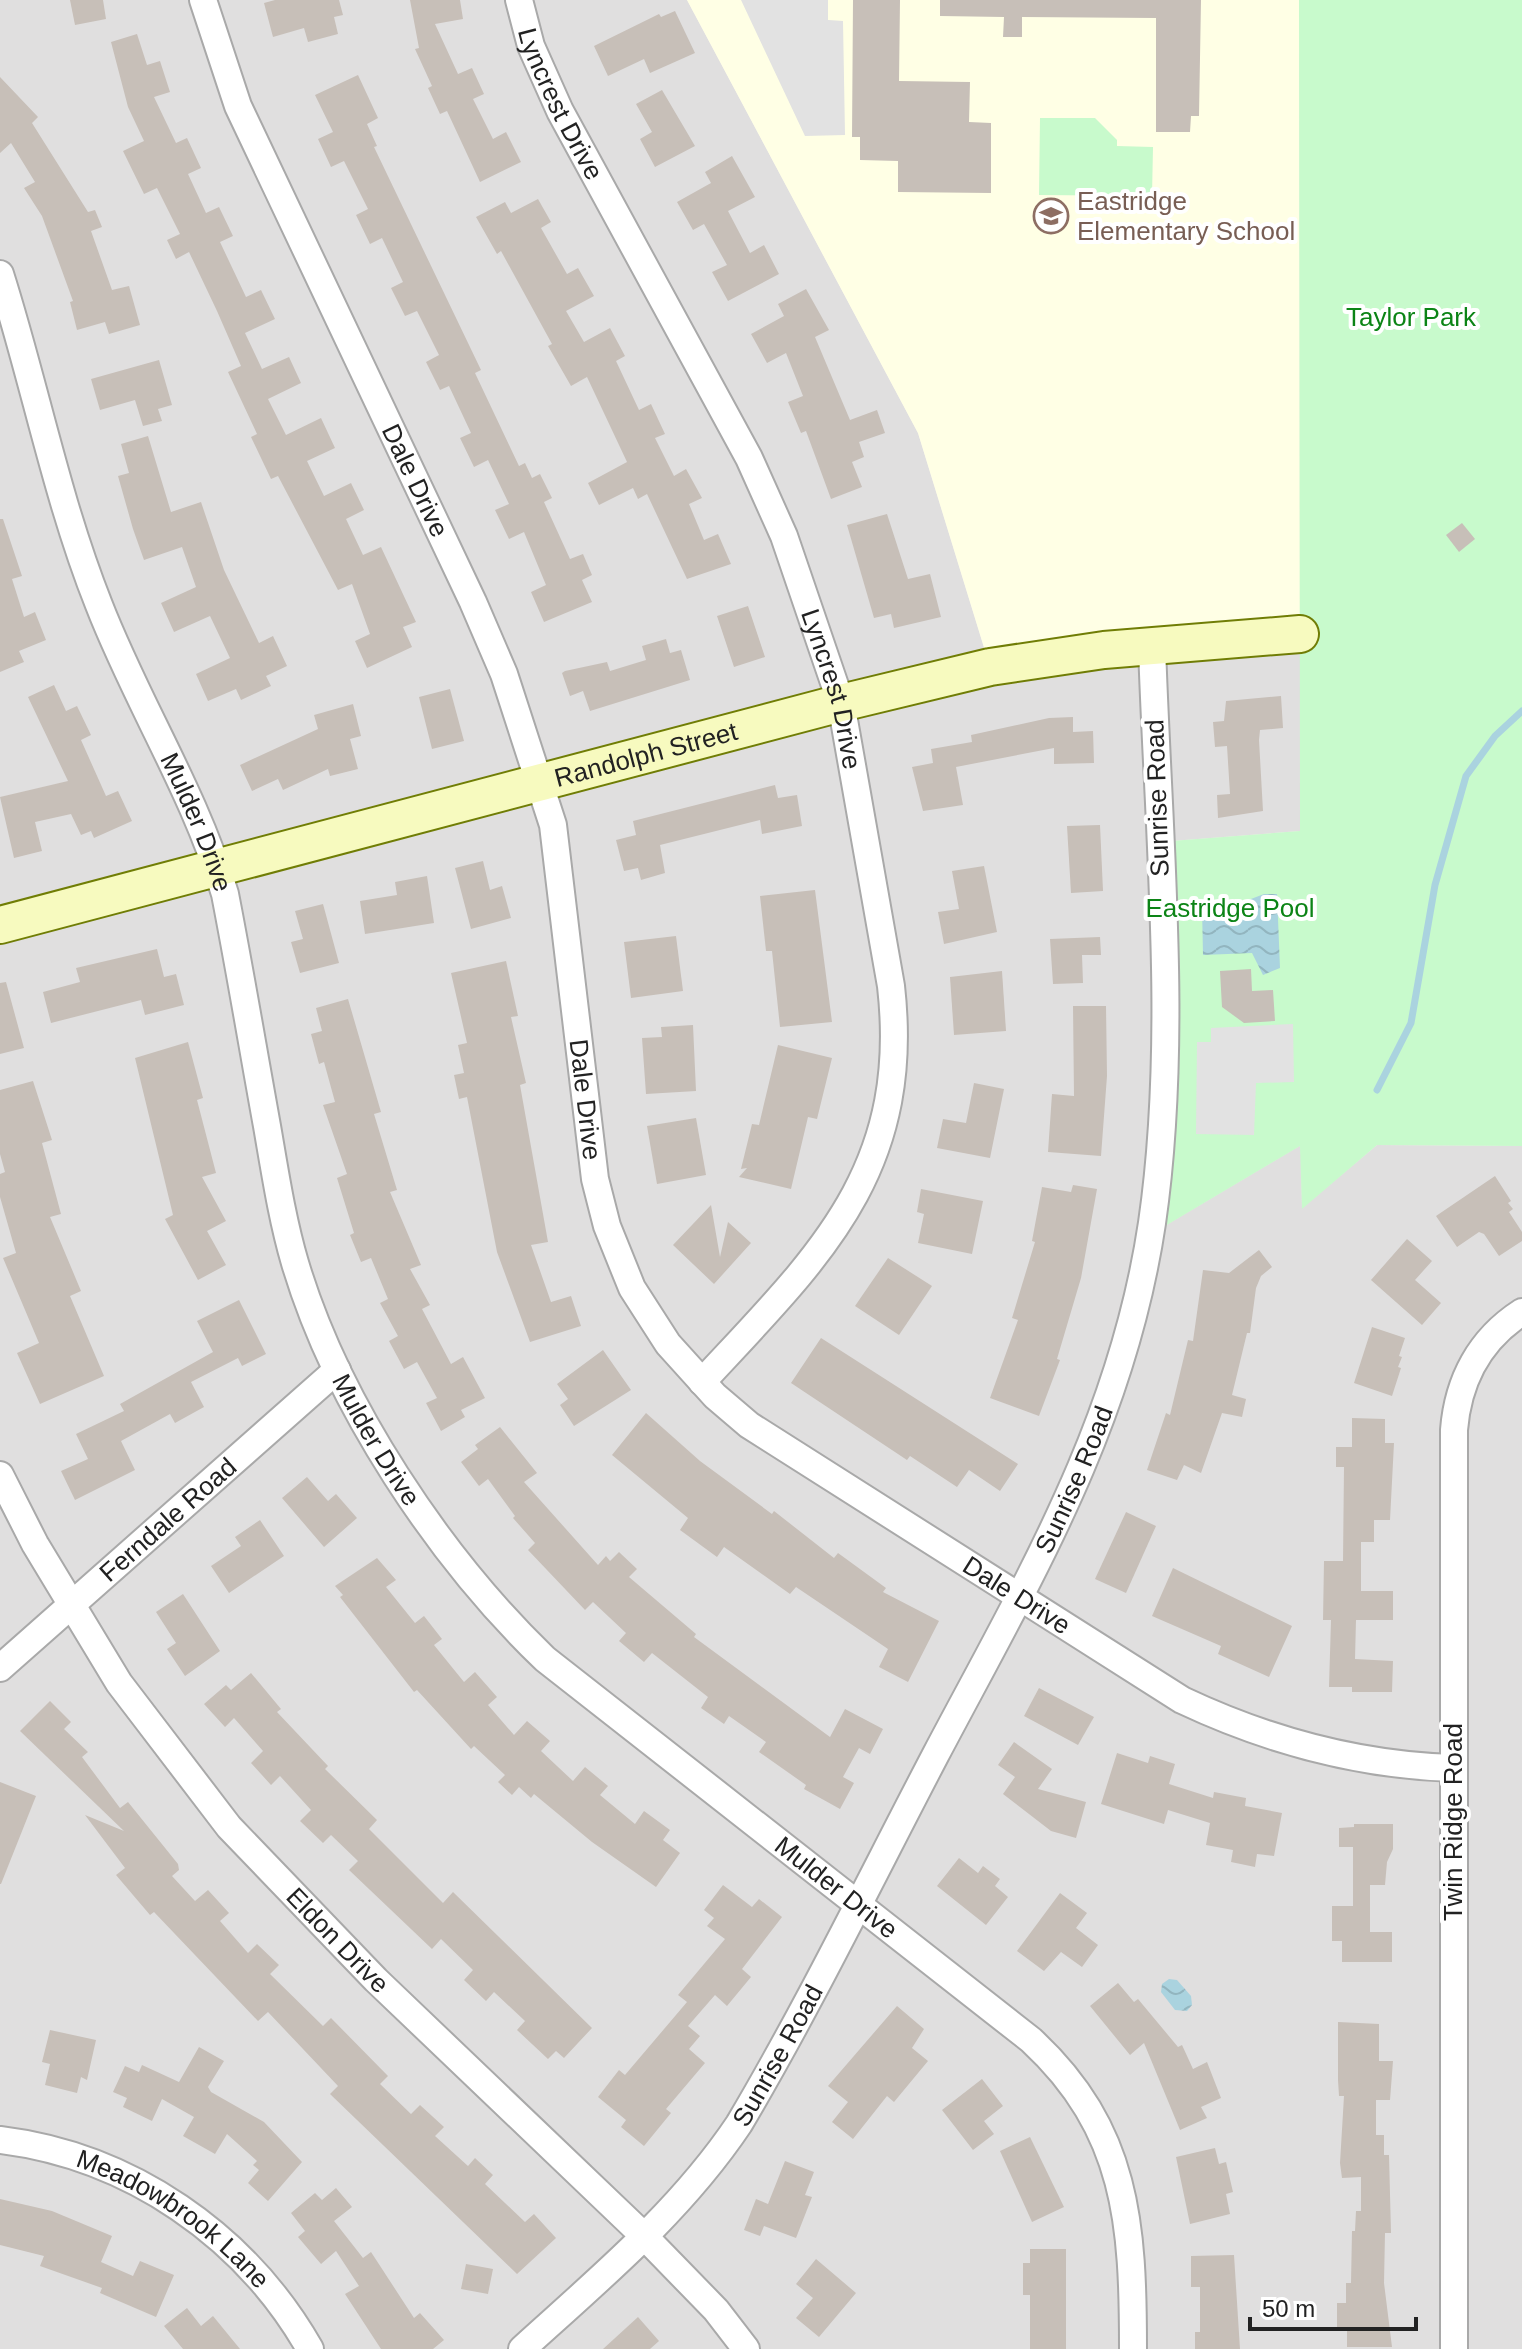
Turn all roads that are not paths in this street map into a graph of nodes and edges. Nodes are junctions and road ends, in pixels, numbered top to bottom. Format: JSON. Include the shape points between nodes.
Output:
{"nodes":[{"id":1,"x":203,"y":0,"type":"edge"},
{"id":2,"x":519,"y":0,"type":"edge"},
{"id":3,"x":0,"y":274,"type":"edge"},
{"id":4,"x":1300,"y":634,"type":"dead end"},
{"id":5,"x":1152,"y":646,"type":"junction"},
{"id":6,"x":841,"y":703,"type":"junction"},
{"id":7,"x":540,"y":783,"type":"junction"},
{"id":8,"x":217,"y":868,"type":"junction"},
{"id":9,"x":0,"y":925,"type":"edge"},
{"id":10,"x":1519,"y":1314,"type":"edge"},
{"id":11,"x":337,"y":1370,"type":"junction"},
{"id":12,"x":702,"y":1382,"type":"junction"},
{"id":13,"x":0,"y":1475,"type":"edge"},
{"id":14,"x":1019,"y":1599,"type":"junction"},
{"id":15,"x":71,"y":1605,"type":"junction"},
{"id":16,"x":0,"y":1668,"type":"edge"},
{"id":17,"x":1453,"y":1768,"type":"junction"},
{"id":18,"x":859,"y":1904,"type":"junction"},
{"id":19,"x":0,"y":2140,"type":"edge"},
{"id":20,"x":645,"y":2237,"type":"junction"},
{"id":21,"x":310,"y":2349,"type":"edge"},
{"id":22,"x":522,"y":2349,"type":"edge"},
{"id":23,"x":746,"y":2349,"type":"edge"},
{"id":24,"x":1133,"y":2349,"type":"edge"},
{"id":25,"x":1454,"y":2349,"type":"edge"}],
"edges":[{"from":1,"to":7,"type":"street","name":"Dale Drive","via":[[238,106],[489,637]]},
{"from":2,"to":6,"type":"street","name":"Lyncrest Drive","via":[[531,46],[560,111],[749,458],[789,549]]},
{"from":3,"to":8,"type":"street","name":"Mulder Drive","via":[[87,574]]},
{"from":4,"to":5,"type":"street","name":"Randolph Street"},
{"from":5,"to":6,"type":"street","name":"Randolph Street","via":[[1009,663]]},
{"from":5,"to":14,"type":"street","name":"Sunrise Road","via":[[1164,1056],[1152,1223],[1125,1349],[1098,1430]]},
{"from":6,"to":7,"type":"street","name":"Randolph Street"},
{"from":6,"to":12,"type":"street","name":"Lyncrest Drive","via":[[891,986],[894,1050],[886,1111],[862,1181],[827,1244]]},
{"from":7,"to":8,"type":"street","name":"Randolph Street"},
{"from":7,"to":12,"type":"street","name":"Dale Drive","via":[[555,834],[600,1203],[632,1288],[668,1344]]},
{"from":8,"to":9,"type":"street","name":"Randolph Street"},
{"from":8,"to":11,"type":"street","name":"Mulder Drive","via":[[288,1235]]},
{"from":10,"to":17,"type":"street","name":"Twin Ridge Road","via":[[1487,1341],[1472,1364],[1455,1416]]},
{"from":11,"to":15,"type":"street","name":"Ferndale Road"},
{"from":11,"to":18,"type":"street","name":"Mulder Drive","via":[[435,1532],[523,1638]]},
{"from":12,"to":14,"type":"street","name":"Dale Drive","via":[[749,1425]]},
{"from":13,"to":15,"type":"street","name":"Eldon Drive"},
{"from":14,"to":17,"type":"street","name":"Dale Drive","via":[[1152,1683],[1240,1727],[1332,1754]]},
{"from":14,"to":18,"type":"street","name":"Sunrise Road"},
{"from":15,"to":16,"type":"street","name":"Ferndale Road"},
{"from":15,"to":20,"type":"street","name":"Eldon Drive","via":[[154,1733],[259,1861]]},
{"from":17,"to":25,"type":"street","name":"Twin Ridge Road"},
{"from":18,"to":20,"type":"street","name":"Sunrise Road","via":[[739,2124],[706,2171]]},
{"from":18,"to":24,"type":"street","name":"Mulder Drive","via":[[1031,2040],[1081,2098],[1107,2149],[1127,2210],[1133,2248]]},
{"from":19,"to":21,"type":"street","name":"Meadowbrook Lane","via":[[113,2170],[186,2211],[263,2282]]},
{"from":20,"to":22,"type":"street","name":"Sunrise Road"},
{"from":20,"to":23,"type":"street","name":"Eldon Drive"}]}
